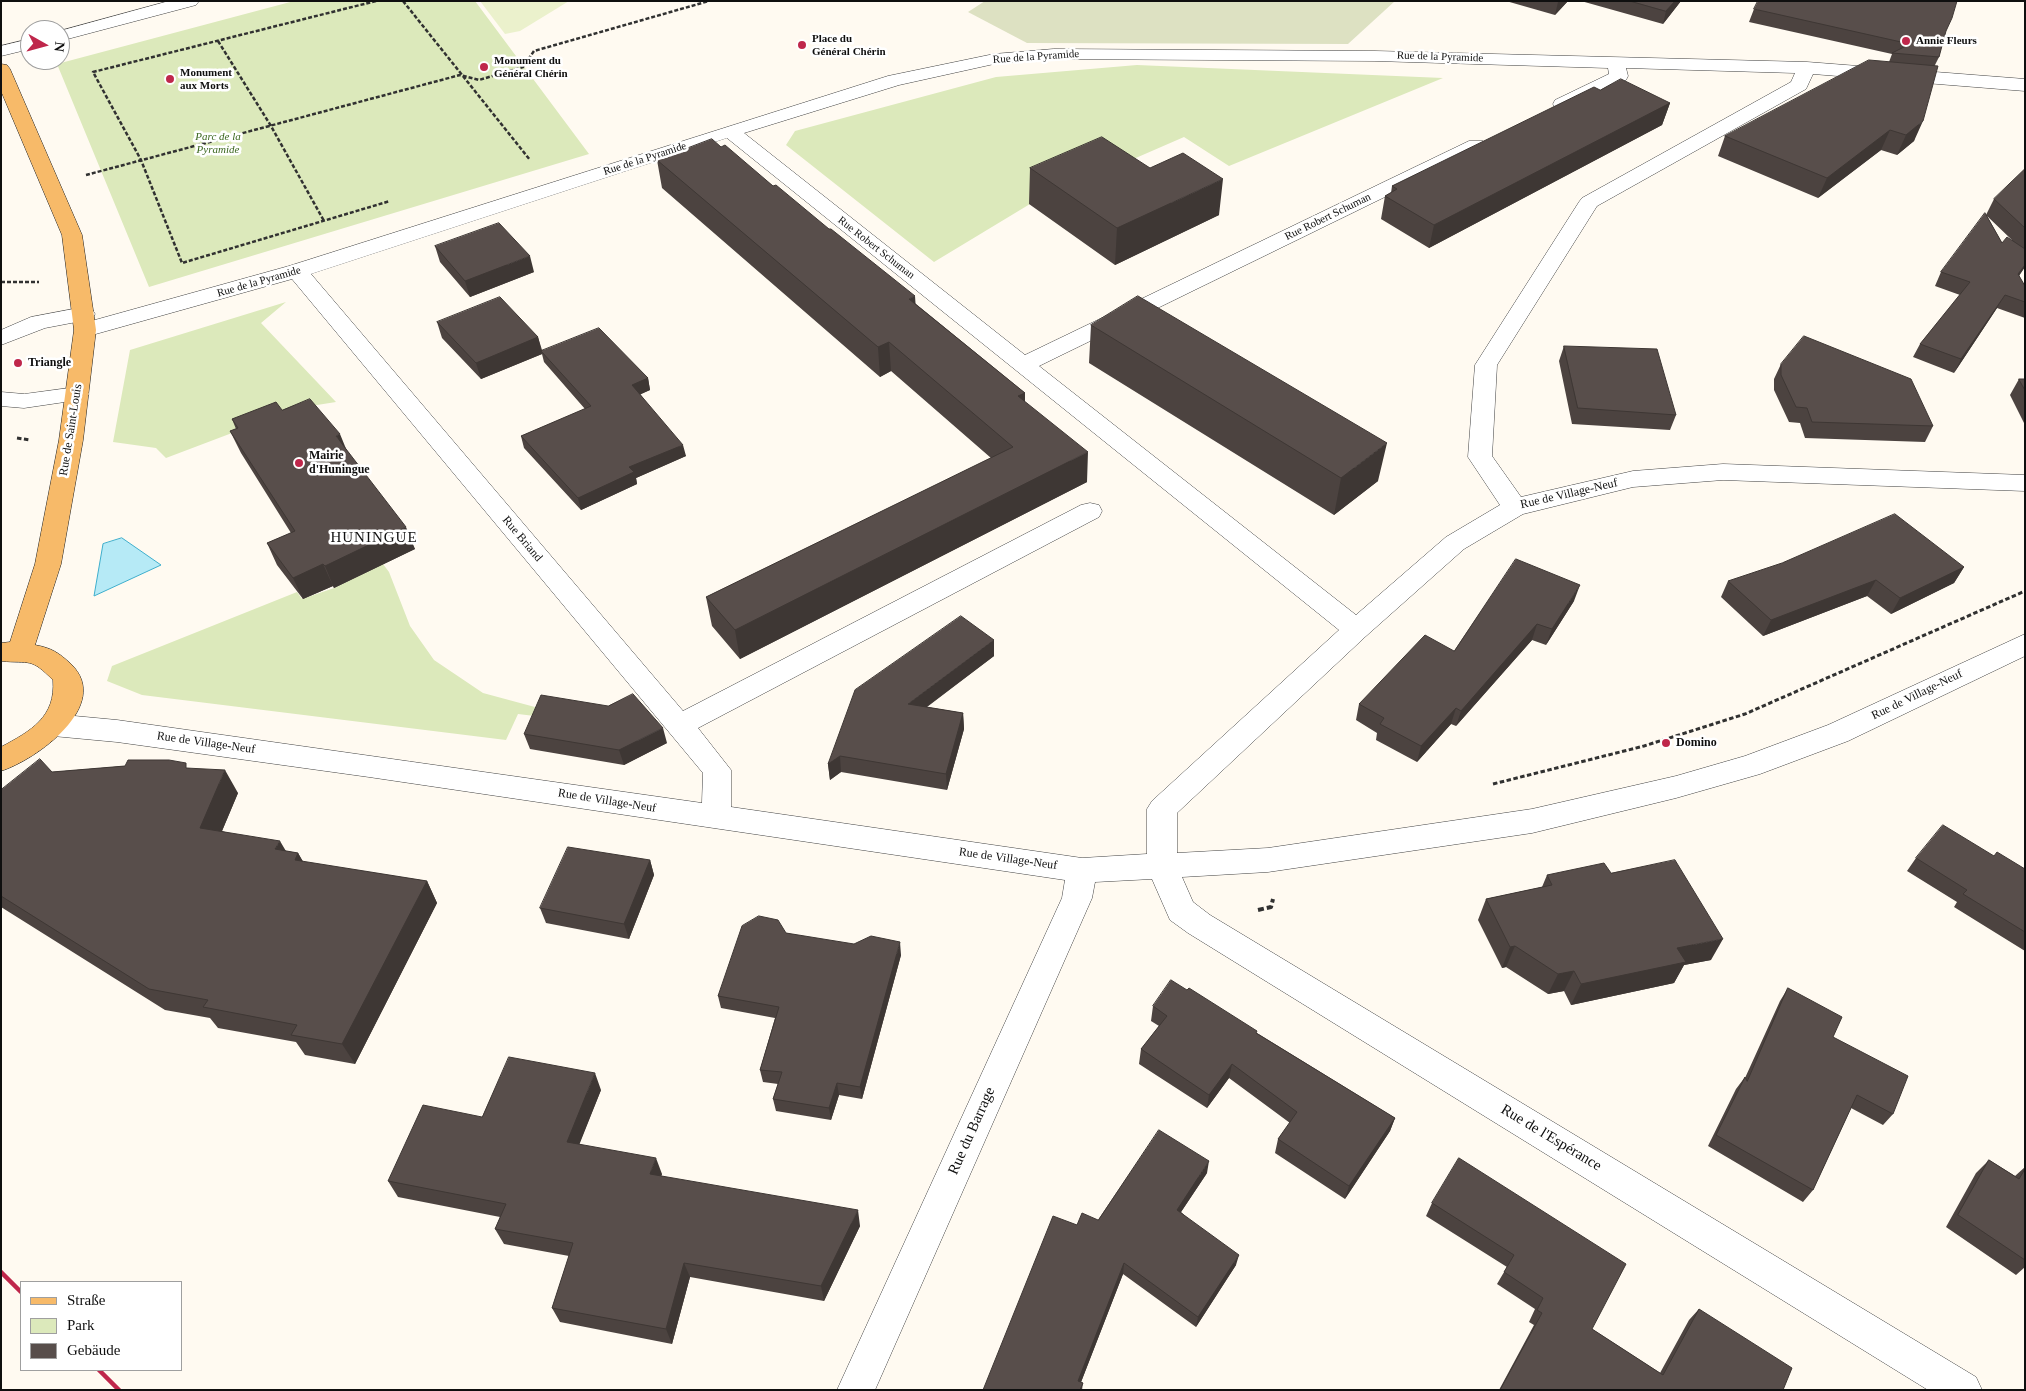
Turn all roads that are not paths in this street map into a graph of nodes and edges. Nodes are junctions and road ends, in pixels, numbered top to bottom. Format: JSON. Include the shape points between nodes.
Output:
{"nodes":[{"id":1,"x":190,"y":1,"type":"edge"},
{"id":2,"x":70,"y":34,"type":"edge"},
{"id":3,"x":20,"y":46,"type":"edge"},
{"id":4,"x":1,"y":51,"type":"edge"},
{"id":5,"x":1615,"y":62,"type":"junction"},
{"id":6,"x":1807,"y":68,"type":"junction"},
{"id":7,"x":1,"y":69,"type":"edge"},
{"id":8,"x":2025,"y":85,"type":"edge"},
{"id":9,"x":1548,"y":111,"type":"edge"},
{"id":10,"x":730,"y":131,"type":"junction"},
{"id":11,"x":1494,"y":137,"type":"edge"},
{"id":12,"x":296,"y":271,"type":"junction"},
{"id":13,"x":85,"y":322,"type":"junction"},
{"id":14,"x":1,"y":338,"type":"edge"},
{"id":15,"x":1024,"y":364,"type":"junction"},
{"id":16,"x":77,"y":394,"type":"junction"},
{"id":17,"x":1,"y":399,"type":"edge"},
{"id":18,"x":2025,"y":483,"type":"edge"},
{"id":19,"x":1515,"y":507,"type":"junction"},
{"id":20,"x":1090,"y":511,"type":"dead end"},
{"id":21,"x":1356,"y":630,"type":"junction"},
{"id":22,"x":2025,"y":644,"type":"edge"},
{"id":23,"x":11,"y":652,"type":"edge"},
{"id":24,"x":53,"y":725,"type":"junction"},
{"id":25,"x":680,"y":725,"type":"junction"},
{"id":26,"x":1,"y":760,"type":"edge"},
{"id":27,"x":716,"y":818,"type":"junction"},
{"id":28,"x":1162,"y":866,"type":"junction"},
{"id":29,"x":1082,"y":870,"type":"junction"},
{"id":30,"x":856,"y":1390,"type":"edge"},
{"id":31,"x":1963,"y":1390,"type":"edge"}],
"edges":[{"from":1,"to":2,"type":"street","via":[[161,15]]},
{"from":3,"to":4,"type":"street"},
{"from":5,"to":6,"type":"street","name":"Rue de la Pyramide"},
{"from":5,"to":9,"type":"street","via":[[1619,76]]},
{"from":5,"to":10,"type":"street","name":"Rue de la Pyramide","via":[[1375,56],[1054,54],[994,59],[895,80]]},
{"from":6,"to":8,"type":"street","name":"Rue de la Pyramide"},
{"from":6,"to":19,"type":"street","via":[[1799,85],[1589,202],[1486,365],[1480,456]]},
{"from":7,"to":13,"type":"main road","name":"Rue de Saint-Louis","via":[[72,235]]},
{"from":10,"to":12,"type":"street","name":"Rue de la Pyramide"},
{"from":10,"to":15,"type":"street","name":"Rue Robert Schuman"},
{"from":11,"to":15,"type":"street","name":"Rue Robert Schuman"},
{"from":12,"to":13,"type":"street","name":"Rue de la Pyramide","via":[[136,317]]},
{"from":12,"to":25,"type":"street","name":"Rue Briand"},
{"from":13,"to":14,"type":"street","name":"Rue de la Pyramide","via":[[39,322]]},
{"from":13,"to":16,"type":"main road","name":"Rue de Saint-Louis"},
{"from":15,"to":21,"type":"street","name":"Rue Robert Schuman"},
{"from":16,"to":17,"type":"street","via":[[24,401]]},
{"from":16,"to":23,"type":"main road","name":"Rue de Saint-Louis","via":[[48,564]]},
{"from":18,"to":19,"type":"street","name":"Rue de Village-Neuf","via":[[1723,472],[1632,479]]},
{"from":19,"to":21,"type":"street","name":"Rue de Village-Neuf","via":[[1455,543]]},
{"from":20,"to":25,"type":"street"},
{"from":21,"to":28,"type":"street","name":"Rue de Village-Neuf","via":[[1162,808]]},
{"from":22,"to":28,"type":"street","name":"Rue de Village-Neuf","via":[[1838,733],[1750,766],[1676,787],[1532,821],[1268,860]]},
{"from":23,"to":24,"type":"main road","via":[[47,657],[67,677],[68,700]]},
{"from":24,"to":26,"type":"main road","via":[[26,749]]},
{"from":24,"to":27,"type":"street","name":"Rue de Village-Neuf","via":[[359,764]]},
{"from":25,"to":27,"type":"street","name":"Rue Briand","via":[[717,770]]},
{"from":27,"to":29,"type":"street","name":"Rue de Village-Neuf"},
{"from":28,"to":29,"type":"street","name":"Rue de Village-Neuf"},
{"from":28,"to":31,"type":"street","name":"Rue de l'Espérance","via":[[1182,910],[1199,924]]},
{"from":29,"to":30,"type":"street","name":"Rue du Barrage","via":[[1077,898]]}]}
